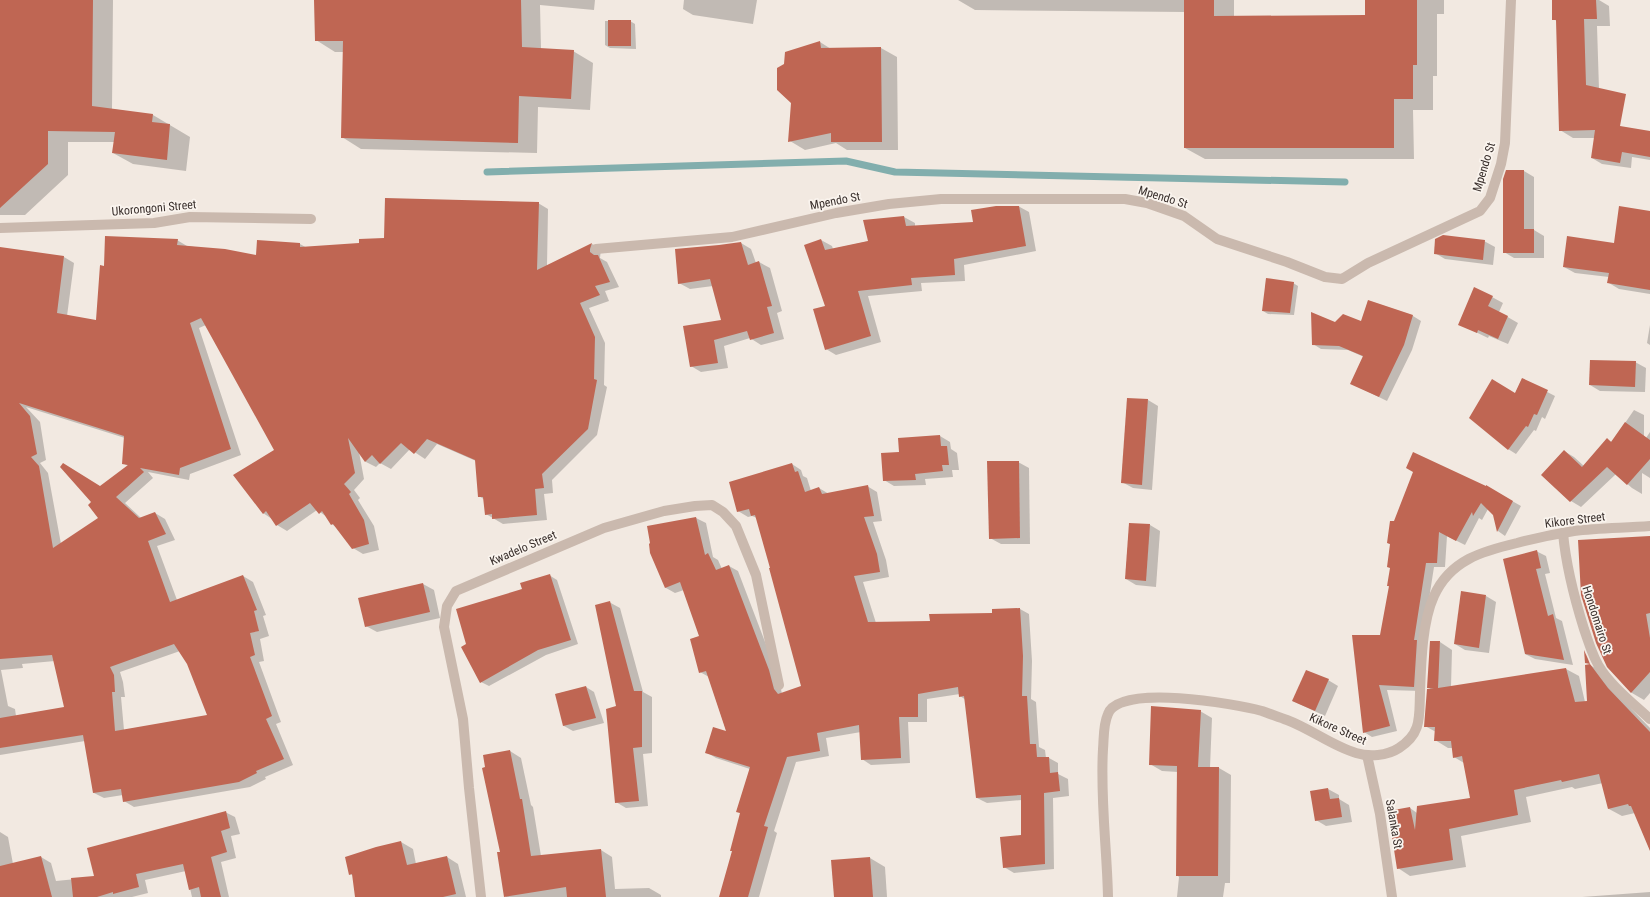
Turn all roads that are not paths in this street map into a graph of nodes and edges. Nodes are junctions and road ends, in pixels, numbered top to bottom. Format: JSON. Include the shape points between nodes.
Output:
{"nodes":[{"id":1,"x":1511,"y":0,"type":"edge"},
{"id":2,"x":311,"y":218,"type":"dead end"},
{"id":3,"x":0,"y":228,"type":"edge"},
{"id":4,"x":596,"y":249,"type":"dead end"},
{"id":5,"x":1650,"y":526,"type":"edge"},
{"id":6,"x":1563,"y":533,"type":"junction"},
{"id":7,"x":780,"y":684,"type":"dead end"},
{"id":8,"x":1650,"y":718,"type":"edge"},
{"id":9,"x":1367,"y":755,"type":"junction"},
{"id":10,"x":481,"y":897,"type":"edge"},
{"id":11,"x":1108,"y":897,"type":"edge"},
{"id":12,"x":1392,"y":897,"type":"edge"}],
"edges":[{"from":1,"to":4,"type":"street","name":"Mpendo St","via":[[1505,143],[1490,198],[1480,211],[1368,263],[1342,279],[1325,277],[1217,239],[1184,216],[1125,200],[941,199],[836,213],[732,237]]},
{"from":2,"to":3,"type":"street","name":"Ukorongoni Street","via":[[190,217],[154,223]]},
{"from":5,"to":6,"type":"street","name":"Kikore Street"},
{"from":6,"to":8,"type":"street","name":"Hondomairo St","via":[[1565,559],[1572,588],[1592,652],[1601,670],[1615,688]]},
{"from":6,"to":9,"type":"street","name":"Kikore Street","via":[[1490,549],[1451,571],[1433,596],[1429,613],[1422,653],[1418,723],[1414,736],[1398,749]]},
{"from":7,"to":10,"type":"street","name":"Kwadelo Street","via":[[756,575],[736,526],[712,505],[664,511],[604,528],[456,591],[447,606],[444,627],[463,719]]},
{"from":9,"to":11,"type":"street","name":"Kikore Street","via":[[1354,753],[1289,720],[1262,711],[1198,700],[1125,700],[1109,710],[1105,721],[1102,783]]},
{"from":9,"to":12,"type":"street","name":"Salanka St","via":[[1380,814]]}]}
